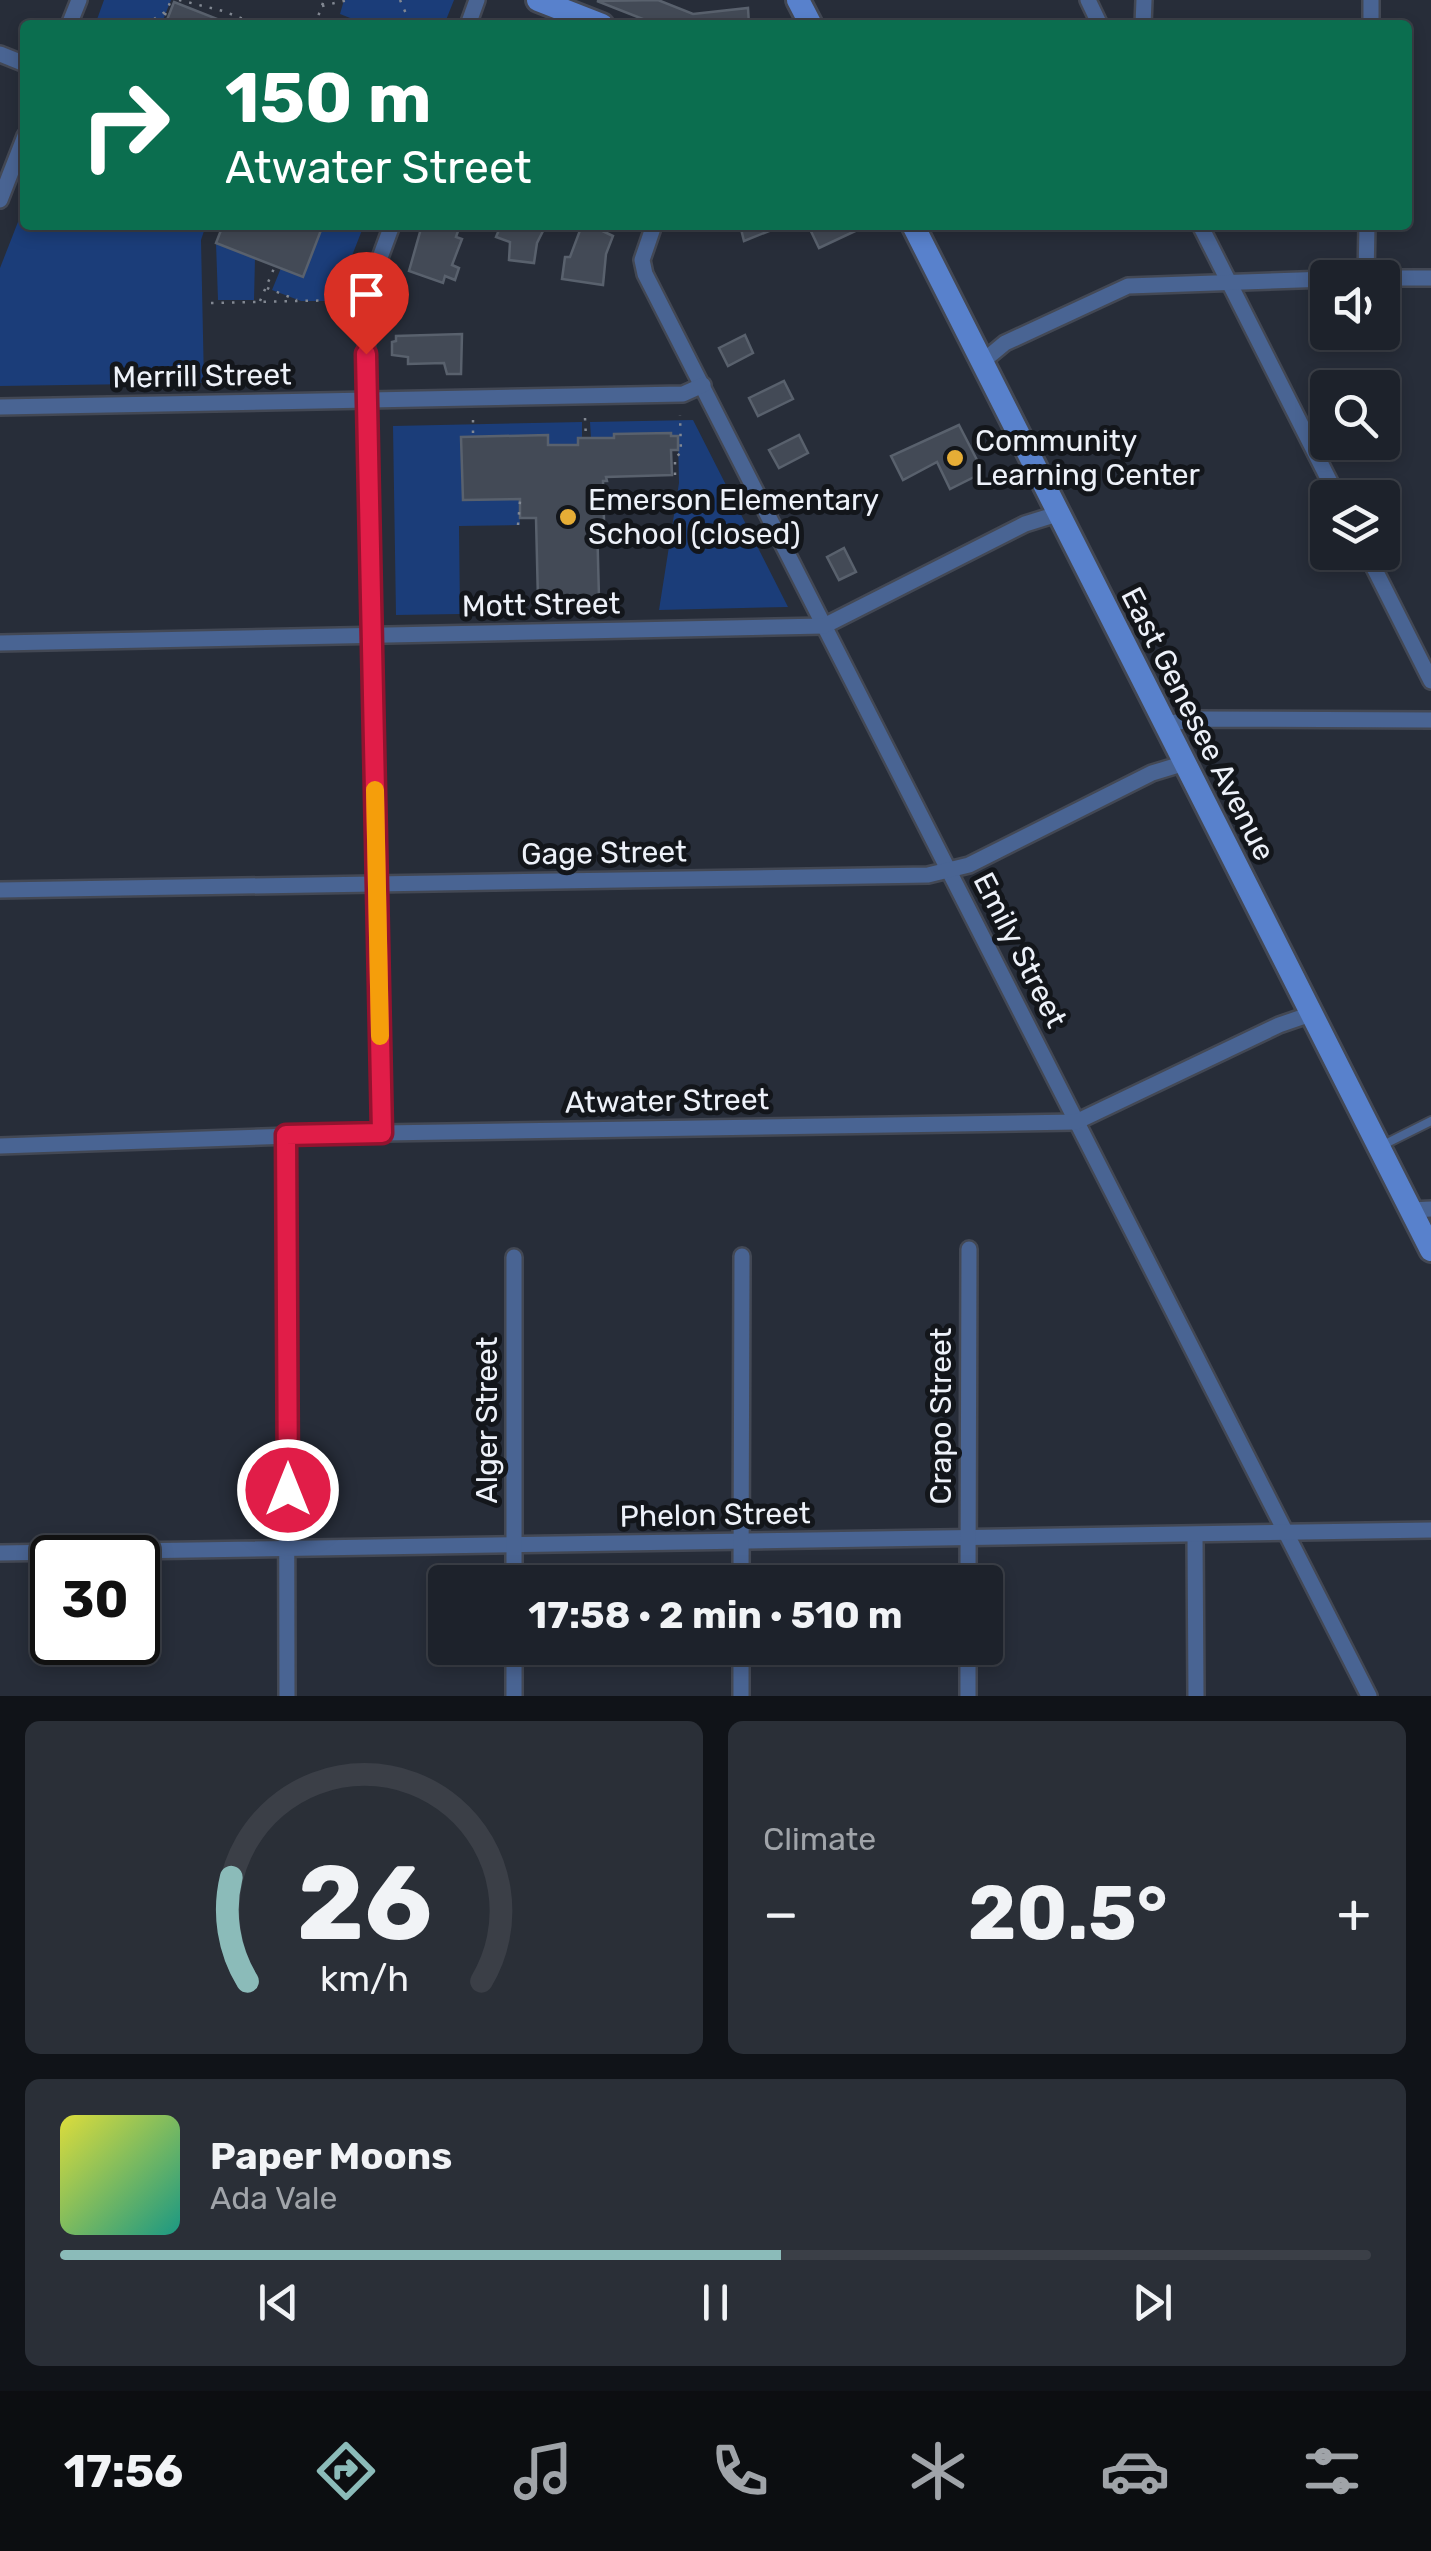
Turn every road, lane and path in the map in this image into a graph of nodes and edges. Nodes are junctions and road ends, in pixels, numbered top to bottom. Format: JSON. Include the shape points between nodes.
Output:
{"nodes":[{"id":1,"x":171,"y":0,"type":"edge"},
{"id":2,"x":179,"y":0,"type":"edge"},
{"id":3,"x":324,"y":0,"type":"edge"},
{"id":4,"x":348,"y":0,"type":"edge"},
{"id":5,"x":538,"y":0,"type":"edge"},
{"id":6,"x":322,"y":6,"type":"junction"},
{"id":7,"x":167,"y":10,"type":"junction"},
{"id":8,"x":152,"y":20,"type":"edge"},
{"id":9,"x":163,"y":20,"type":"edge"},
{"id":10,"x":243,"y":20,"type":"edge"},
{"id":11,"x":317,"y":20,"type":"edge"},
{"id":12,"x":589,"y":20,"type":"edge"},
{"id":13,"x":20,"y":149,"type":"edge"},
{"id":14,"x":0,"y":200,"type":"edge"},
{"id":15,"x":390,"y":230,"type":"edge"},
{"id":16,"x":652,"y":230,"type":"edge"},
{"id":17,"x":915,"y":230,"type":"edge"},
{"id":18,"x":1203,"y":230,"type":"edge"},
{"id":19,"x":1367,"y":230,"type":"edge"},
{"id":20,"x":1366,"y":260,"type":"edge"},
{"id":21,"x":275,"y":266,"type":"dead end"},
{"id":22,"x":1400,"y":278,"type":"edge"},
{"id":23,"x":1431,"y":278,"type":"edge"},
{"id":24,"x":1310,"y":279,"type":"edge"},
{"id":25,"x":1229,"y":281,"type":"junction"},
{"id":26,"x":266,"y":288,"type":"junction"},
{"id":27,"x":344,"y":300,"type":"dead end"},
{"id":28,"x":302,"y":301,"type":"junction"},
{"id":29,"x":260,"y":302,"type":"junction"},
{"id":30,"x":211,"y":303,"type":"dead end"},
{"id":31,"x":982,"y":362,"type":"junction"},
{"id":32,"x":704,"y":385,"type":"junction"},
{"id":33,"x":366,"y":401,"type":"junction"},
{"id":34,"x":0,"y":407,"type":"edge"},
{"id":35,"x":680,"y":416,"type":"dead end"},
{"id":36,"x":585,"y":418,"type":"dead end"},
{"id":37,"x":473,"y":420,"type":"dead end"},
{"id":38,"x":473,"y":436,"type":"dead end"},
{"id":39,"x":586,"y":438,"type":"dead end"},
{"id":40,"x":675,"y":475,"type":"dead end"},
{"id":41,"x":1329,"y":480,"type":"edge"},
{"id":42,"x":520,"y":501,"type":"dead end"},
{"id":43,"x":1058,"y":514,"type":"junction"},
{"id":44,"x":518,"y":525,"type":"dead end"},
{"id":45,"x":1375,"y":570,"type":"edge"},
{"id":46,"x":548,"y":599,"type":"dead end"},
{"id":47,"x":599,"y":601,"type":"dead end"},
{"id":48,"x":580,"y":613,"type":"dead end"},
{"id":49,"x":543,"y":614,"type":"dead end"},
{"id":50,"x":824,"y":626,"type":"junction"},
{"id":51,"x":372,"y":635,"type":"junction"},
{"id":52,"x":0,"y":643,"type":"edge"},
{"id":53,"x":1431,"y":682,"type":"edge"},
{"id":54,"x":1431,"y":720,"type":"edge"},
{"id":55,"x":1164,"y":724,"type":"junction"},
{"id":56,"x":1185,"y":763,"type":"junction"},
{"id":57,"x":950,"y":872,"type":"junction"},
{"id":58,"x":377,"y":885,"type":"junction"},
{"id":59,"x":0,"y":890,"type":"edge"},
{"id":60,"x":1311,"y":1014,"type":"junction"},
{"id":61,"x":1431,"y":1121,"type":"edge"},
{"id":62,"x":1076,"y":1122,"type":"junction"},
{"id":63,"x":382,"y":1133,"type":"junction"},
{"id":64,"x":286,"y":1135,"type":"junction"},
{"id":65,"x":0,"y":1146,"type":"edge"},
{"id":66,"x":1379,"y":1147,"type":"junction"},
{"id":67,"x":1421,"y":1210,"type":"edge"},
{"id":68,"x":1428,"y":1238,"type":"edge"},
{"id":69,"x":969,"y":1249,"type":"dead end"},
{"id":70,"x":742,"y":1256,"type":"dead end"},
{"id":71,"x":514,"y":1257,"type":"dead end"},
{"id":72,"x":1431,"y":1530,"type":"edge"},
{"id":73,"x":1287,"y":1534,"type":"junction"},
{"id":74,"x":1195,"y":1536,"type":"junction"},
{"id":75,"x":968,"y":1539,"type":"junction"},
{"id":76,"x":740,"y":1542,"type":"junction"},
{"id":77,"x":514,"y":1546,"type":"junction"},
{"id":78,"x":288,"y":1548,"type":"junction"},
{"id":79,"x":0,"y":1553,"type":"edge"},
{"id":80,"x":514,"y":1565,"type":"edge"},
{"id":81,"x":741,"y":1565,"type":"edge"},
{"id":82,"x":968,"y":1565,"type":"edge"},
{"id":83,"x":514,"y":1665,"type":"edge"},
{"id":84,"x":741,"y":1665,"type":"edge"},
{"id":85,"x":968,"y":1665,"type":"edge"},
{"id":86,"x":288,"y":1696,"type":"edge"},
{"id":87,"x":514,"y":1696,"type":"edge"},
{"id":88,"x":742,"y":1696,"type":"edge"},
{"id":89,"x":968,"y":1696,"type":"edge"},
{"id":90,"x":1196,"y":1696,"type":"edge"},
{"id":91,"x":1369,"y":1696,"type":"edge"}],
"edges":[{"from":1,"to":7,"type":"path"},
{"from":2,"to":10,"type":"path"},
{"from":3,"to":6,"type":"path"},
{"from":4,"to":6,"type":"path"},
{"from":5,"to":12,"type":"main road"},
{"from":6,"to":11,"type":"path"},
{"from":7,"to":8,"type":"path"},
{"from":7,"to":9,"type":"path"},
{"from":13,"to":14,"type":"street"},
{"from":15,"to":33,"type":"street","via":[[367,293]]},
{"from":16,"to":32,"type":"street","name":"Emily Street","via":[[642,260],[645,274]]},
{"from":17,"to":31,"type":"main road","name":"East Genesee Avenue"},
{"from":18,"to":25,"type":"street"},
{"from":19,"to":20,"type":"street"},
{"from":21,"to":26,"type":"path"},
{"from":22,"to":23,"type":"street"},
{"from":24,"to":25,"type":"street"},
{"from":25,"to":31,"type":"street","via":[[1128,286],[1006,342]]},
{"from":25,"to":41,"type":"street"},
{"from":26,"to":28,"type":"path"},
{"from":26,"to":29,"type":"path"},
{"from":27,"to":28,"type":"path"},
{"from":28,"to":29,"type":"path"},
{"from":29,"to":30,"type":"path"},
{"from":31,"to":43,"type":"main road","name":"East Genesee Avenue"},
{"from":32,"to":33,"type":"street","name":"Merrill Street","via":[[683,394]]},
{"from":32,"to":50,"type":"street","name":"Emily Street"},
{"from":33,"to":34,"type":"street","name":"Merrill Street"},
{"from":33,"to":51,"type":"street"},
{"from":35,"to":40,"type":"path"},
{"from":36,"to":39,"type":"path"},
{"from":37,"to":38,"type":"path"},
{"from":42,"to":44,"type":"path"},
{"from":43,"to":50,"type":"street","name":"Mott Street","via":[[1025,524]]},
{"from":43,"to":55,"type":"main road","name":"East Genesee Avenue"},
{"from":45,"to":53,"type":"street"},
{"from":46,"to":49,"type":"path"},
{"from":47,"to":48,"type":"path"},
{"from":50,"to":51,"type":"street","name":"Mott Street"},
{"from":50,"to":57,"type":"street","name":"Emily Street"},
{"from":51,"to":52,"type":"street","name":"Mott Street"},
{"from":51,"to":58,"type":"street"},
{"from":54,"to":55,"type":"street"},
{"from":55,"to":56,"type":"main road","name":"East Genesee Avenue"},
{"from":56,"to":57,"type":"street","name":"Gage Street"},
{"from":56,"to":60,"type":"main road","name":"East Genesee Avenue"},
{"from":57,"to":58,"type":"street","name":"Gage Street"},
{"from":57,"to":62,"type":"street","name":"Emily Street"},
{"from":58,"to":59,"type":"street","name":"Gage Street"},
{"from":58,"to":63,"type":"street"},
{"from":60,"to":62,"type":"street","name":"Atwater Street"},
{"from":60,"to":66,"type":"main road","name":"East Genesee Avenue"},
{"from":61,"to":66,"type":"lane"},
{"from":62,"to":63,"type":"street","name":"Atwater Street"},
{"from":62,"to":73,"type":"street","name":"Emily Street"},
{"from":63,"to":64,"type":"street","name":"Atwater Street"},
{"from":64,"to":65,"type":"street","name":"Atwater Street"},
{"from":64,"to":78,"type":"street"},
{"from":66,"to":67,"type":"main road","name":"East Genesee Avenue"},
{"from":67,"to":68,"type":"main road","name":"East Genesee Avenue"},
{"from":69,"to":75,"type":"street","name":"Crapo Street"},
{"from":70,"to":76,"type":"street"},
{"from":71,"to":77,"type":"street","name":"Alger Street"},
{"from":72,"to":73,"type":"street","name":"Phelon Street"},
{"from":73,"to":74,"type":"street","name":"Phelon Street"},
{"from":73,"to":91,"type":"street","name":"Emily Street"},
{"from":74,"to":75,"type":"street","name":"Phelon Street"},
{"from":74,"to":90,"type":"street"},
{"from":75,"to":76,"type":"street","name":"Phelon Street"},
{"from":75,"to":82,"type":"street","name":"Crapo Street"},
{"from":76,"to":77,"type":"street","name":"Phelon Street"},
{"from":76,"to":81,"type":"street"},
{"from":77,"to":78,"type":"street","name":"Phelon Street"},
{"from":77,"to":80,"type":"street","name":"Alger Street"},
{"from":78,"to":79,"type":"street","name":"Phelon Street"},
{"from":78,"to":86,"type":"street"},
{"from":83,"to":87,"type":"street"},
{"from":84,"to":88,"type":"street"},
{"from":85,"to":89,"type":"street"}]}
